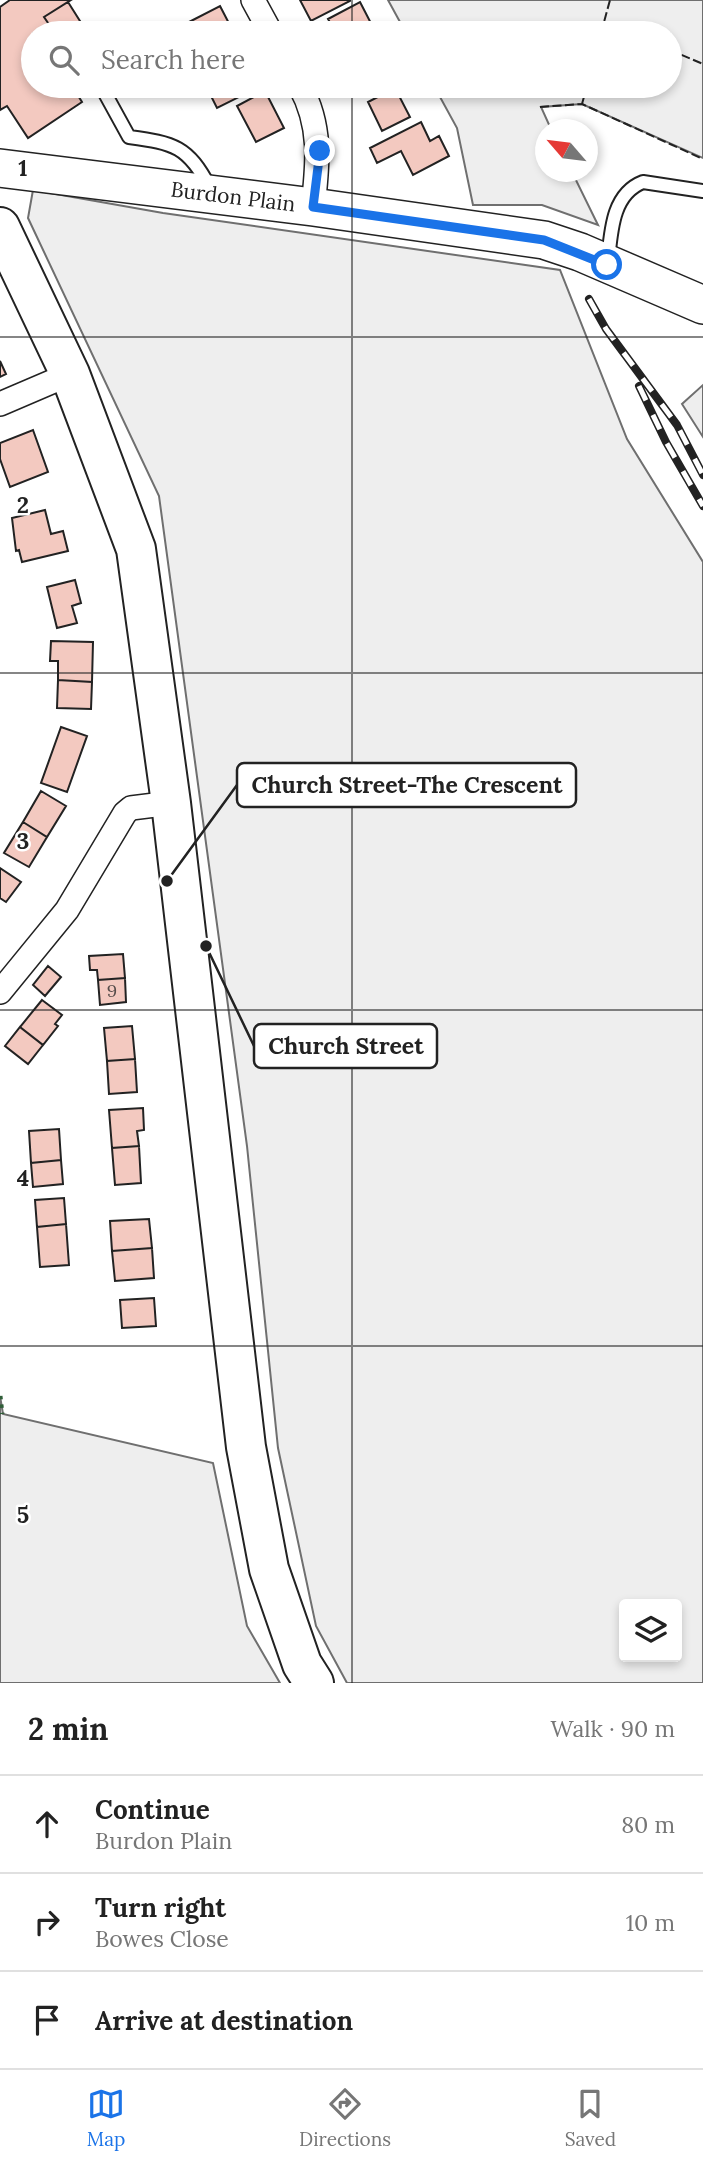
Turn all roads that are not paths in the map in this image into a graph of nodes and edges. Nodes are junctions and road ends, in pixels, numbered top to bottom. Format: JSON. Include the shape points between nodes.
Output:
{"nodes":[{"id":1,"x":253,"y":0,"type":"edge"},
{"id":2,"x":264,"y":21,"type":"edge"},
{"id":3,"x":107,"y":98,"type":"edge"},
{"id":4,"x":307,"y":98,"type":"edge"},
{"id":5,"x":0,"y":168,"type":"edge"},
{"id":6,"x":703,"y":191,"type":"edge"},
{"id":7,"x":213,"y":194,"type":"junction"},
{"id":8,"x":313,"y":207,"type":"junction"},
{"id":9,"x":0,"y":227,"type":"edge"},
{"id":10,"x":607,"y":265,"type":"junction"},
{"id":11,"x":703,"y":305,"type":"edge"},
{"id":12,"x":70,"y":374,"type":"junction"},
{"id":13,"x":0,"y":404,"type":"edge"},
{"id":14,"x":171,"y":803,"type":"junction"},
{"id":15,"x":0,"y":992,"type":"edge"},
{"id":16,"x":314,"y":1683,"type":"edge"}],
"edges":[{"from":1,"to":2,"type":"street"},
{"from":3,"to":7,"type":"lane","via":[[128,137],[166,142],[196,160]]},
{"from":4,"to":8,"type":"street","via":[[320,151]]},
{"from":5,"to":7,"type":"main road","name":"Burdon Plain"},
{"from":6,"to":10,"type":"lane","via":[[643,182],[634,186],[624,194],[612,222]]},
{"from":7,"to":8,"type":"main road","name":"Burdon Plain"},
{"from":8,"to":10,"type":"main road","name":"Burdon Plain","via":[[544,240]]},
{"from":9,"to":12,"type":"highway"},
{"from":10,"to":11,"type":"main road","name":"Burdon Plain"},
{"from":12,"to":13,"type":"street"},
{"from":12,"to":14,"type":"highway","via":[[136,549]]},
{"from":14,"to":15,"type":"street","via":[[131,808],[125,813],[67,910]]},
{"from":14,"to":16,"type":"highway","via":[[246,1447],[269,1569],[302,1664]]}]}
